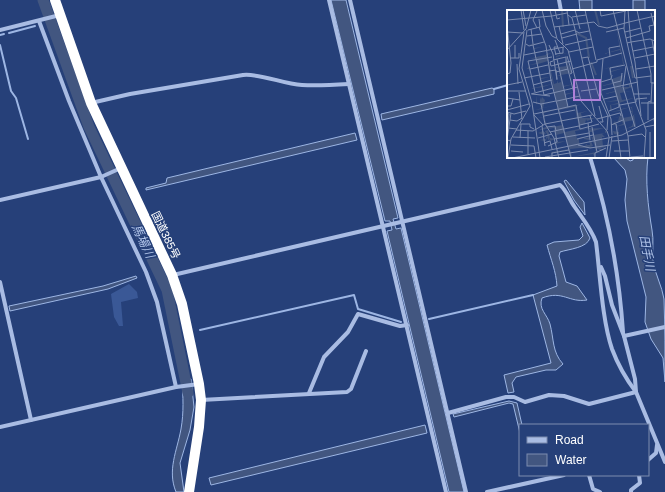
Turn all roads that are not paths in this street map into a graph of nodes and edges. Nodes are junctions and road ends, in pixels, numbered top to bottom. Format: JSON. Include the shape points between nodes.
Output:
{"nodes":[{"id":1,"x":55,"y":0,"type":"edge"},
{"id":2,"x":329,"y":0,"type":"edge"},
{"id":3,"x":350,"y":0,"type":"edge"},
{"id":4,"x":559,"y":0,"type":"edge"},
{"id":5,"x":561,"y":10,"type":"edge"},
{"id":6,"x":58,"y":15,"type":"junction"},
{"id":7,"x":40,"y":21,"type":"junction"},
{"id":8,"x":0,"y":30,"type":"edge"},
{"id":9,"x":349,"y":84,"type":"junction"},
{"id":10,"x":92,"y":103,"type":"junction"},
{"id":11,"x":590,"y":158,"type":"edge"},
{"id":12,"x":119,"y":169,"type":"junction"},
{"id":13,"x":102,"y":177,"type":"junction"},
{"id":14,"x":0,"y":200,"type":"edge"},
{"id":15,"x":402,"y":222,"type":"junction"},
{"id":16,"x":383,"y":226,"type":"junction"},
{"id":17,"x":599,"y":263,"type":"junction"},
{"id":18,"x":172,"y":275,"type":"junction"},
{"id":19,"x":0,"y":282,"type":"edge"},
{"id":20,"x":407,"y":325,"type":"junction"},
{"id":21,"x":665,"y":327,"type":"edge"},
{"id":22,"x":624,"y":336,"type":"junction"},
{"id":23,"x":366,"y":351,"type":"dead end"},
{"id":24,"x":197,"y":384,"type":"junction"},
{"id":25,"x":178,"y":387,"type":"junction"},
{"id":26,"x":636,"y":392,"type":"junction"},
{"id":27,"x":309,"y":393,"type":"junction"},
{"id":28,"x":201,"y":400,"type":"junction"},
{"id":29,"x":448,"y":413,"type":"junction"},
{"id":30,"x":31,"y":420,"type":"junction"},
{"id":31,"x":0,"y":427,"type":"edge"},
{"id":32,"x":657,"y":443,"type":"junction"},
{"id":33,"x":649,"y":459,"type":"edge"},
{"id":34,"x":665,"y":462,"type":"edge"},
{"id":35,"x":559,"y":476,"type":"edge"},
{"id":36,"x":589,"y":476,"type":"edge"},
{"id":37,"x":639,"y":476,"type":"edge"},
{"id":38,"x":189,"y":492,"type":"edge"},
{"id":39,"x":446,"y":492,"type":"edge"},
{"id":40,"x":466,"y":492,"type":"edge"},
{"id":41,"x":487,"y":492,"type":"edge"},
{"id":42,"x":600,"y":492,"type":"edge"},
{"id":43,"x":631,"y":492,"type":"edge"}],
"edges":[{"from":1,"to":6,"type":"highway","name":"国道385号"},
{"from":2,"to":9,"type":"street"},
{"from":3,"to":15,"type":"street"},
{"from":4,"to":5,"type":"street"},
{"from":6,"to":7,"type":"street"},
{"from":6,"to":10,"type":"highway","name":"国道385号"},
{"from":7,"to":8,"type":"street"},
{"from":7,"to":13,"type":"street","via":[[61,80]]},
{"from":9,"to":10,"type":"street","via":[[302,85],[243,74]]},
{"from":9,"to":16,"type":"street"},
{"from":10,"to":12,"type":"highway","name":"国道385号"},
{"from":11,"to":22,"type":"street","via":[[604,200],[621,295]]},
{"from":12,"to":13,"type":"street"},
{"from":12,"to":18,"type":"highway","name":"国道385号"},
{"from":13,"to":14,"type":"street"},
{"from":13,"to":25,"type":"street","via":[[146,272],[157,302]]},
{"from":15,"to":16,"type":"street"},
{"from":15,"to":17,"type":"street","via":[[560,186],[566,190],[591,230],[596,242]]},
{"from":15,"to":29,"type":"street"},
{"from":16,"to":18,"type":"street"},
{"from":16,"to":20,"type":"street"},
{"from":17,"to":22,"type":"street"},
{"from":17,"to":26,"type":"street","via":[[612,348],[623,374]]},
{"from":18,"to":24,"type":"highway","name":"国道385号","via":[[182,304]]},
{"from":19,"to":30,"type":"street"},
{"from":20,"to":27,"type":"street","via":[[400,326],[358,314],[348,332],[324,357]]},
{"from":20,"to":39,"type":"street"},
{"from":21,"to":22,"type":"street"},
{"from":22,"to":26,"type":"street","via":[[636,379]]},
{"from":23,"to":27,"type":"street","via":[[351,390]]},
{"from":24,"to":25,"type":"street"},
{"from":24,"to":28,"type":"highway","name":"国道385号"},
{"from":25,"to":30,"type":"street"},
{"from":26,"to":29,"type":"street","via":[[589,404],[564,396],[549,395],[525,402],[506,397]]},
{"from":26,"to":32,"type":"street"},
{"from":27,"to":28,"type":"street"},
{"from":28,"to":38,"type":"highway","name":"国道385号","via":[[200,427]]},
{"from":29,"to":40,"type":"street"},
{"from":30,"to":31,"type":"street"},
{"from":32,"to":33,"type":"street","via":[[656,453]]},
{"from":32,"to":34,"type":"street"},
{"from":35,"to":41,"type":"street"},
{"from":36,"to":42,"type":"street","via":[[593,489]]},
{"from":37,"to":43,"type":"street","via":[[640,483]]}]}
